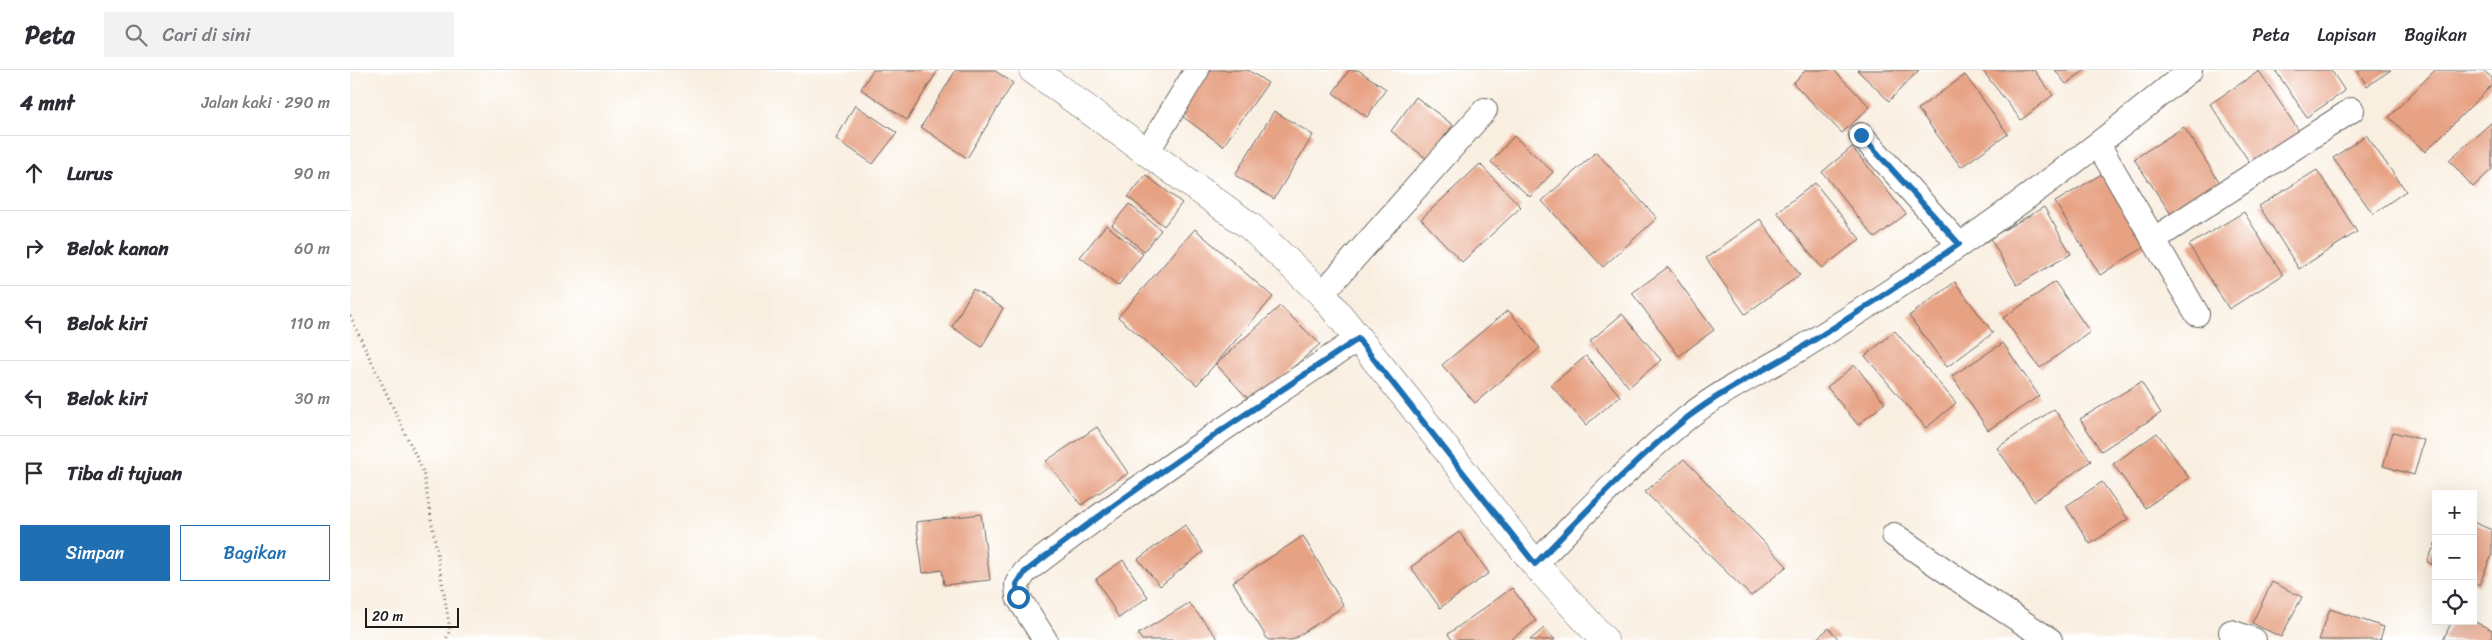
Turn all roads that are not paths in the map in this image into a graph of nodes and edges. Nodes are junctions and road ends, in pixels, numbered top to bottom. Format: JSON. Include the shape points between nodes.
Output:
{"nodes":[{"id":1,"x":1033,"y":70,"type":"edge"},
{"id":2,"x":1197,"y":70,"type":"edge"},
{"id":3,"x":2190,"y":70,"type":"edge"},
{"id":4,"x":1485,"y":110,"type":"dead end"},
{"id":5,"x":2352,"y":110,"type":"dead end"},
{"id":6,"x":1861,"y":135,"type":"dead end"},
{"id":7,"x":2099,"y":146,"type":"junction"},
{"id":8,"x":1147,"y":152,"type":"junction"},
{"id":9,"x":2153,"y":240,"type":"junction"},
{"id":10,"x":1959,"y":244,"type":"junction"},
{"id":11,"x":1322,"y":294,"type":"junction"},
{"id":12,"x":2197,"y":314,"type":"dead end"},
{"id":13,"x":1358,"y":339,"type":"junction"},
{"id":14,"x":1894,"y":535,"type":"dead end"},
{"id":15,"x":1535,"y":564,"type":"junction"},
{"id":16,"x":2231,"y":632,"type":"dead end"},
{"id":17,"x":1045,"y":640,"type":"edge"},
{"id":18,"x":1604,"y":640,"type":"edge"},
{"id":19,"x":2050,"y":640,"type":"edge"},
{"id":20,"x":2254,"y":640,"type":"edge"}],
"edges":[{"from":1,"to":8,"type":"street"},
{"from":2,"to":8,"type":"street"},
{"from":3,"to":7,"type":"street"},
{"from":4,"to":11,"type":"street"},
{"from":5,"to":9,"type":"street"},
{"from":6,"to":10,"type":"street"},
{"from":7,"to":9,"type":"street"},
{"from":7,"to":10,"type":"street"},
{"from":8,"to":11,"type":"street","via":[[1251,227]]},
{"from":9,"to":12,"type":"street"},
{"from":10,"to":15,"type":"street","via":[[1903,283],[1687,418]]},
{"from":11,"to":13,"type":"street"},
{"from":13,"to":15,"type":"street"},
{"from":13,"to":17,"type":"street","via":[[1124,497],[1025,572],[1017,584],[1018,597]]},
{"from":14,"to":19,"type":"street"},
{"from":15,"to":18,"type":"street"},
{"from":16,"to":20,"type":"street"}]}
